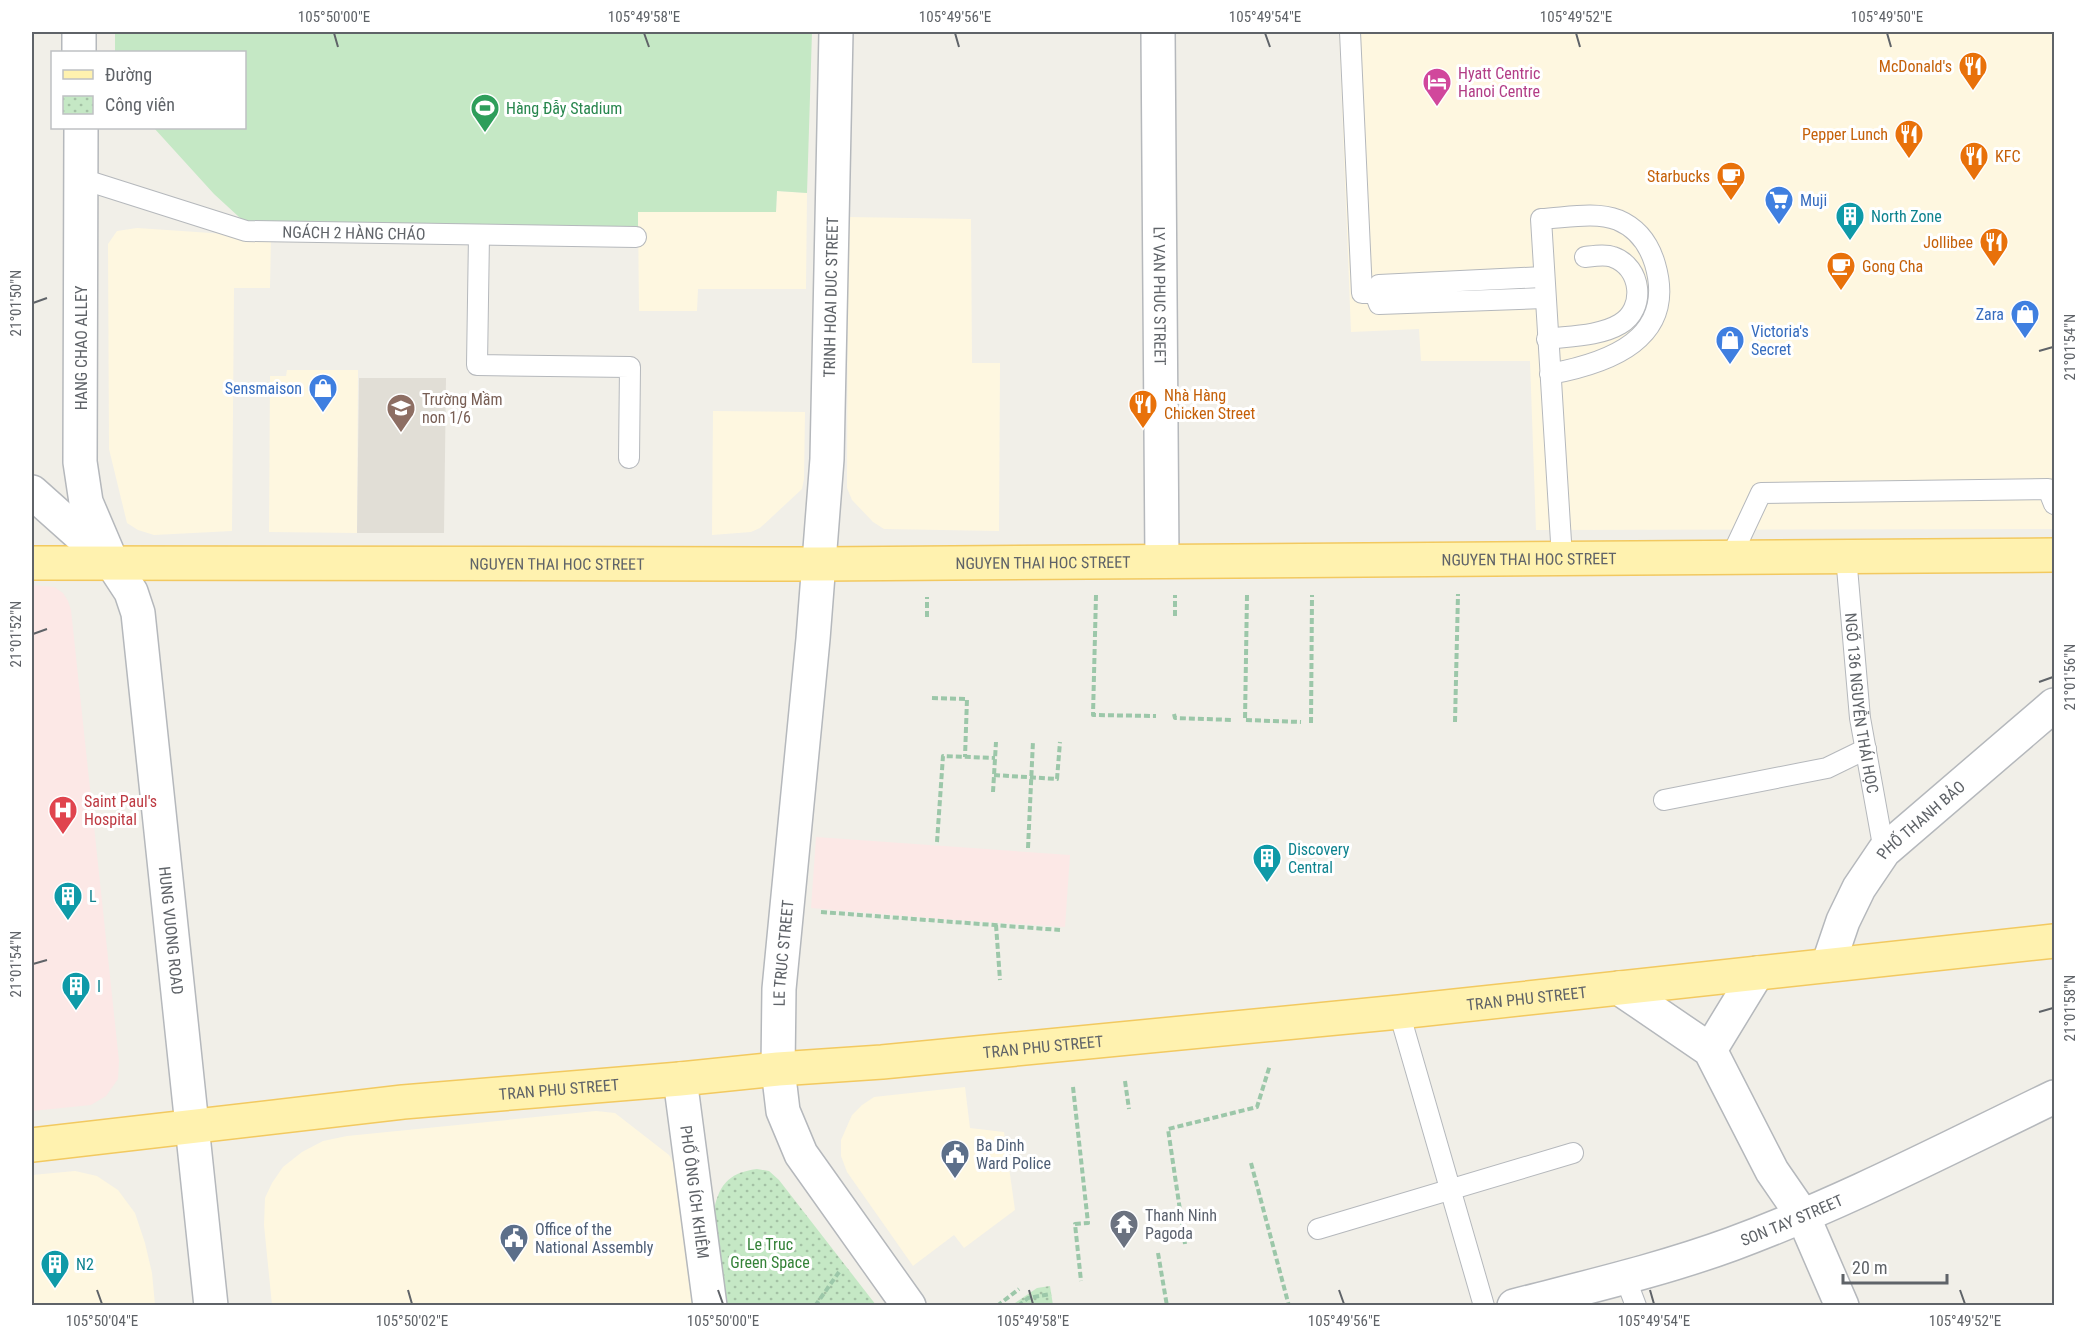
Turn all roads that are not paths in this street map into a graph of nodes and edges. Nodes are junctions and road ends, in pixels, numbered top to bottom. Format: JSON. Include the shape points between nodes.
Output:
{"nodes":[{"id":1,"x":79,"y":32,"type":"edge"},
{"id":2,"x":836,"y":32,"type":"edge"},
{"id":3,"x":1158,"y":32,"type":"edge"},
{"id":4,"x":1350,"y":32,"type":"edge"},
{"id":5,"x":79,"y":51,"type":"edge"},
{"id":6,"x":81,"y":129,"type":"edge"},
{"id":7,"x":82,"y":179,"type":"junction"},
{"id":8,"x":479,"y":235,"type":"junction"},
{"id":9,"x":636,"y":237,"type":"dead end"},
{"id":10,"x":1585,"y":257,"type":"dead end"},
{"id":11,"x":1543,"y":277,"type":"junction"},
{"id":12,"x":1375,"y":293,"type":"junction"},
{"id":13,"x":1544,"y":298,"type":"junction"},
{"id":14,"x":1547,"y":339,"type":"junction"},
{"id":15,"x":1550,"y":374,"type":"junction"},
{"id":16,"x":629,"y":458,"type":"dead end"},
{"id":17,"x":32,"y":492,"type":"edge"},
{"id":18,"x":2055,"y":504,"type":"edge"},
{"id":19,"x":2055,"y":555,"type":"edge"},
{"id":20,"x":1846,"y":556,"type":"junction"},
{"id":21,"x":1731,"y":557,"type":"junction"},
{"id":22,"x":1562,"y":558,"type":"junction"},
{"id":23,"x":1162,"y":561,"type":"junction"},
{"id":24,"x":32,"y":563,"type":"edge"},
{"id":25,"x":112,"y":563,"type":"junction"},
{"id":26,"x":820,"y":564,"type":"junction"},
{"id":27,"x":2055,"y":705,"type":"edge"},
{"id":28,"x":1866,"y":749,"type":"junction"},
{"id":29,"x":1664,"y":800,"type":"dead end"},
{"id":30,"x":1884,"y":851,"type":"junction"},
{"id":31,"x":2055,"y":940,"type":"edge"},
{"id":32,"x":1828,"y":964,"type":"junction"},
{"id":33,"x":1757,"y":973,"type":"junction"},
{"id":34,"x":1619,"y":988,"type":"junction"},
{"id":35,"x":1399,"y":1012,"type":"junction"},
{"id":36,"x":1710,"y":1050,"type":"junction"},
{"id":37,"x":778,"y":1069,"type":"junction"},
{"id":38,"x":680,"y":1079,"type":"junction"},
{"id":39,"x":2054,"y":1099,"type":"edge"},
{"id":40,"x":193,"y":1127,"type":"junction"},
{"id":41,"x":32,"y":1145,"type":"edge"},
{"id":42,"x":1573,"y":1153,"type":"dead end"},
{"id":43,"x":1451,"y":1190,"type":"junction"},
{"id":44,"x":1803,"y":1216,"type":"junction"},
{"id":45,"x":1318,"y":1229,"type":"dead end"},
{"id":46,"x":1630,"y":1291,"type":"edge"},
{"id":47,"x":211,"y":1305,"type":"edge"},
{"id":48,"x":710,"y":1305,"type":"edge"},
{"id":49,"x":909,"y":1305,"type":"edge"},
{"id":50,"x":1484,"y":1305,"type":"edge"},
{"id":51,"x":1514,"y":1305,"type":"edge"},
{"id":52,"x":1842,"y":1305,"type":"edge"}],
"edges":[{"from":1,"to":5,"type":"street"},
{"from":2,"to":26,"type":"street","name":"TRINH HOAI DUC STREET","via":[[827,459]]},
{"from":3,"to":23,"type":"street","name":"LY VAN PHUC STREET"},
{"from":4,"to":12,"type":"lane","via":[[1362,293]]},
{"from":6,"to":7,"type":"street","name":"HANG CHAO ALLEY"},
{"from":7,"to":8,"type":"lane","name":"NGÁCH 2 HÀNG CHÁO","via":[[246,231]]},
{"from":7,"to":25,"type":"street","name":"HANG CHAO ALLEY","via":[[80,462],[86,502]]},
{"from":8,"to":9,"type":"lane","name":"NGÁCH 2 HÀNG CHÁO"},
{"from":8,"to":16,"type":"lane","via":[[477,366],[630,368]]},
{"from":10,"to":14,"type":"lane","via":[[1612,256],[1633,271],[1638,298],[1635,310],[1619,325],[1604,330]]},
{"from":11,"to":12,"type":"lane","via":[[1378,285]]},
{"from":11,"to":13,"type":"lane"},
{"from":11,"to":15,"type":"lane","via":[[1541,219],[1595,216],[1616,219],[1640,235],[1650,248],[1658,275],[1658,306],[1652,322],[1636,342],[1596,363]]},
{"from":12,"to":13,"type":"lane","via":[[1379,304]]},
{"from":13,"to":14,"type":"lane"},
{"from":14,"to":15,"type":"lane"},
{"from":15,"to":22,"type":"lane"},
{"from":17,"to":25,"type":"street"},
{"from":18,"to":21,"type":"lane","via":[[2048,489],[1761,493]]},
{"from":19,"to":20,"type":"main road","name":"NGUYEN THAI HOC STREET"},
{"from":20,"to":21,"type":"main road","name":"NGUYEN THAI HOC STREET"},
{"from":20,"to":28,"type":"lane","name":"NGÕ 136 NGUYỄN THÁI HỌC"},
{"from":21,"to":22,"type":"main road","name":"NGUYEN THAI HOC STREET"},
{"from":22,"to":23,"type":"main road","name":"NGUYEN THAI HOC STREET"},
{"from":23,"to":26,"type":"main road","name":"NGUYEN THAI HOC STREET"},
{"from":24,"to":25,"type":"main road","name":"NGUYEN THAI HOC STREET"},
{"from":25,"to":26,"type":"main road","name":"NGUYEN THAI HOC STREET"},
{"from":25,"to":40,"type":"street","name":"HUNG VUONG ROAD","via":[[131,592],[138,613]]},
{"from":26,"to":37,"type":"street","name":"LE TRUC STREET","via":[[779,989]]},
{"from":27,"to":30,"type":"street","name":"PHỐ THANH BẢO"},
{"from":28,"to":29,"type":"lane","via":[[1827,768]]},
{"from":28,"to":30,"type":"lane","name":"NGÕ 136 NGUYỄN THÁI HỌC"},
{"from":30,"to":32,"type":"street","name":"PHỐ THANH BẢO","via":[[1859,888]]},
{"from":31,"to":32,"type":"main road","name":"TRAN PHU STREET"},
{"from":32,"to":33,"type":"main road","name":"TRAN PHU STREET"},
{"from":33,"to":34,"type":"main road","name":"TRAN PHU STREET"},
{"from":33,"to":36,"type":"street"},
{"from":34,"to":35,"type":"main road","name":"TRAN PHU STREET"},
{"from":34,"to":36,"type":"street"},
{"from":35,"to":37,"type":"main road","name":"TRAN PHU STREET"},
{"from":35,"to":43,"type":"lane"},
{"from":36,"to":44,"type":"street","via":[[1772,1171]]},
{"from":37,"to":38,"type":"main road","name":"TRAN PHU STREET"},
{"from":37,"to":49,"type":"street","name":"LE TRUC STREET","via":[[783,1111],[801,1154]]},
{"from":38,"to":40,"type":"main road","name":"TRAN PHU STREET","via":[[403,1102]]},
{"from":38,"to":48,"type":"street","name":"PHỐ ÔNG ÍCH KHIÊM"},
{"from":39,"to":44,"type":"street","name":"SON TAY STREET"},
{"from":40,"to":41,"type":"main road","name":"TRAN PHU STREET"},
{"from":40,"to":47,"type":"street","name":"HUNG VUONG ROAD"},
{"from":42,"to":43,"type":"lane"},
{"from":43,"to":45,"type":"lane"},
{"from":43,"to":50,"type":"lane"},
{"from":44,"to":46,"type":"street","name":"SON TAY STREET"},
{"from":44,"to":52,"type":"street"},
{"from":46,"to":51,"type":"street","name":"SON TAY STREET"}]}
